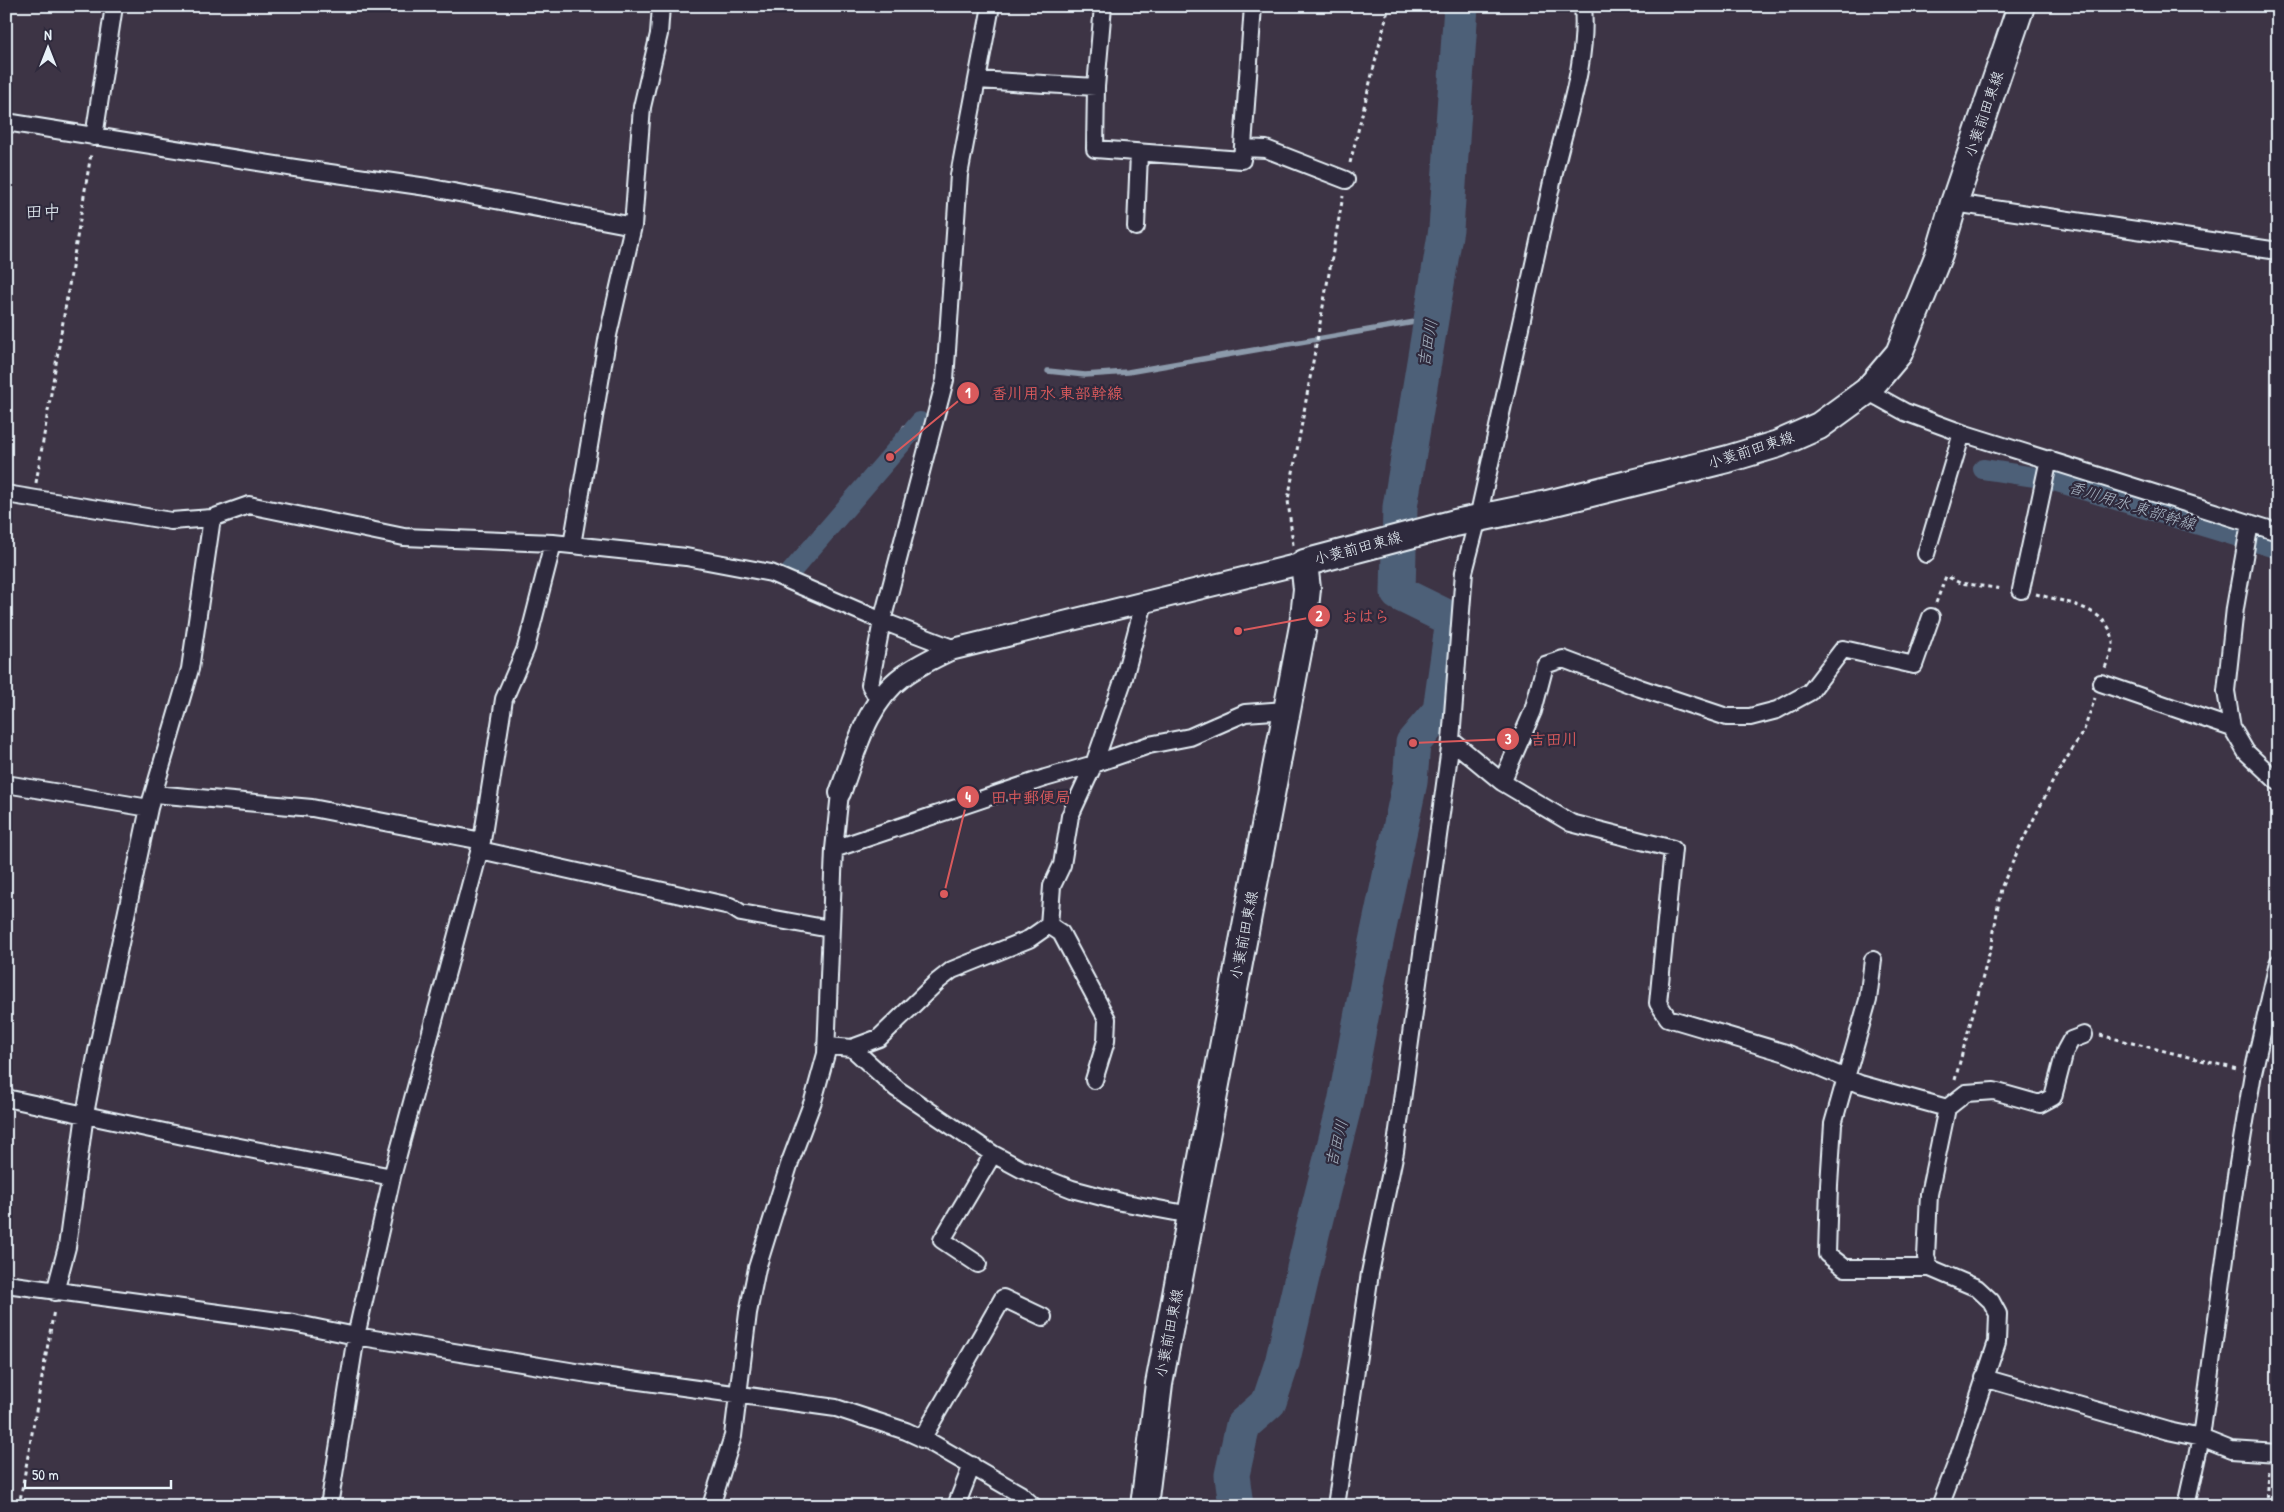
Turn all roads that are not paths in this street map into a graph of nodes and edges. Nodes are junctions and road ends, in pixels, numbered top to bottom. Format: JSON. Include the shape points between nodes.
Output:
{"nodes":[{"id":1,"x":114,"y":6,"type":"edge"},
{"id":2,"x":661,"y":6,"type":"edge"},
{"id":3,"x":991,"y":6,"type":"edge"},
{"id":4,"x":1103,"y":6,"type":"edge"},
{"id":5,"x":1253,"y":6,"type":"edge"},
{"id":6,"x":1583,"y":6,"type":"edge"},
{"id":7,"x":2021,"y":6,"type":"edge"},
{"id":8,"x":978,"y":80,"type":"junction"},
{"id":9,"x":1096,"y":87,"type":"junction"},
{"id":10,"x":6,"y":122,"type":"edge"},
{"id":11,"x":94,"y":136,"type":"junction"},
{"id":12,"x":1243,"y":148,"type":"junction"},
{"id":13,"x":1139,"y":153,"type":"junction"},
{"id":14,"x":1346,"y":180,"type":"road end"},
{"id":15,"x":1954,"y":203,"type":"junction"},
{"id":16,"x":633,"y":226,"type":"junction"},
{"id":17,"x":1136,"y":228,"type":"dead end"},
{"id":18,"x":2278,"y":251,"type":"edge"},
{"id":19,"x":1867,"y":391,"type":"junction"},
{"id":20,"x":1962,"y":433,"type":"junction"},
{"id":21,"x":2046,"y":472,"type":"junction"},
{"id":22,"x":6,"y":494,"type":"edge"},
{"id":23,"x":212,"y":518,"type":"junction"},
{"id":24,"x":1467,"y":520,"type":"junction"},
{"id":25,"x":2278,"y":532,"type":"edge"},
{"id":26,"x":2248,"y":534,"type":"junction"},
{"id":27,"x":553,"y":543,"type":"junction"},
{"id":28,"x":572,"y":545,"type":"junction"},
{"id":29,"x":1926,"y":554,"type":"dead end"},
{"id":30,"x":1299,"y":564,"type":"junction"},
{"id":31,"x":2021,"y":590,"type":"road end"},
{"id":32,"x":1144,"y":603,"type":"junction"},
{"id":33,"x":1931,"y":617,"type":"road end"},
{"id":34,"x":882,"y":621,"type":"junction"},
{"id":35,"x":955,"y":649,"type":"junction"},
{"id":36,"x":2101,"y":683,"type":"road end"},
{"id":37,"x":879,"y":701,"type":"junction"},
{"id":38,"x":1287,"y":710,"type":"junction"},
{"id":39,"x":2232,"y":728,"type":"junction"},
{"id":40,"x":1451,"y":740,"type":"junction"},
{"id":41,"x":1094,"y":764,"type":"junction"},
{"id":42,"x":1502,"y":782,"type":"junction"},
{"id":43,"x":2278,"y":782,"type":"edge"},
{"id":44,"x":6,"y":784,"type":"edge"},
{"id":45,"x":840,"y":792,"type":"joint"},
{"id":46,"x":151,"y":801,"type":"junction"},
{"id":47,"x":481,"y":846,"type":"junction"},
{"id":48,"x":834,"y":849,"type":"junction"},
{"id":49,"x":1049,"y":925,"type":"junction"},
{"id":50,"x":830,"y":929,"type":"junction"},
{"id":51,"x":1873,"y":960,"type":"dead end"},
{"id":52,"x":2278,"y":963,"type":"edge"},
{"id":53,"x":2084,"y":1036,"type":"road end"},
{"id":54,"x":828,"y":1046,"type":"junction"},
{"id":55,"x":852,"y":1048,"type":"junction"},
{"id":56,"x":1845,"y":1077,"type":"junction"},
{"id":57,"x":1094,"y":1080,"type":"dead end"},
{"id":58,"x":6,"y":1098,"type":"edge"},
{"id":59,"x":1947,"y":1108,"type":"junction"},
{"id":60,"x":84,"y":1114,"type":"junction"},
{"id":61,"x":993,"y":1154,"type":"junction"},
{"id":62,"x":392,"y":1178,"type":"junction"},
{"id":63,"x":1191,"y":1215,"type":"junction"},
{"id":64,"x":978,"y":1264,"type":"dead end"},
{"id":65,"x":1930,"y":1268,"type":"junction"},
{"id":66,"x":6,"y":1284,"type":"edge"},
{"id":67,"x":55,"y":1292,"type":"junction"},
{"id":68,"x":1043,"y":1317,"type":"dead end"},
{"id":69,"x":356,"y":1336,"type":"junction"},
{"id":70,"x":1984,"y":1378,"type":"junction"},
{"id":71,"x":738,"y":1394,"type":"junction"},
{"id":72,"x":922,"y":1438,"type":"junction"},
{"id":73,"x":2201,"y":1438,"type":"junction"},
{"id":74,"x":2274,"y":1453,"type":"edge"},
{"id":75,"x":972,"y":1465,"type":"junction"},
{"id":76,"x":329,"y":1506,"type":"edge"},
{"id":77,"x":712,"y":1506,"type":"edge"},
{"id":78,"x":956,"y":1506,"type":"edge"},
{"id":79,"x":1033,"y":1506,"type":"edge"},
{"id":80,"x":1144,"y":1506,"type":"edge"},
{"id":81,"x":1336,"y":1506,"type":"edge"},
{"id":82,"x":1940,"y":1506,"type":"edge"},
{"id":83,"x":2186,"y":1506,"type":"edge"}],
"edges":[{"from":1,"to":11,"type":"street"},
{"from":2,"to":16,"type":"street","via":[[659,34],[642,107]]},
{"from":3,"to":8,"type":"street"},
{"from":4,"to":9,"type":"street"},
{"from":5,"to":12,"type":"street"},
{"from":6,"to":24,"type":"street","via":[[1584,47],[1579,76]]},
{"from":7,"to":15,"type":"main road","name":"小蓑前田東線"},
{"from":8,"to":9,"type":"street"},
{"from":8,"to":34,"type":"street","via":[[959,175],[945,380]]},
{"from":9,"to":13,"type":"street","via":[[1095,150]]},
{"from":10,"to":11,"type":"street"},
{"from":11,"to":16,"type":"street","via":[[427,187]]},
{"from":12,"to":13,"type":"street","via":[[1242,160]]},
{"from":12,"to":14,"type":"street","via":[[1266,150]]},
{"from":13,"to":17,"type":"street"},
{"from":15,"to":18,"type":"street"},
{"from":15,"to":19,"type":"main road","name":"小蓑前田東線","via":[[1939,254],[1898,353]]},
{"from":16,"to":28,"type":"street","via":[[608,336]]},
{"from":19,"to":20,"type":"street","via":[[1905,412]]},
{"from":19,"to":24,"type":"main road","name":"小蓑前田東線","via":[[1819,426],[1778,444],[1547,504]]},
{"from":20,"to":21,"type":"street"},
{"from":20,"to":29,"type":"street"},
{"from":21,"to":26,"type":"street"},
{"from":21,"to":31,"type":"street"},
{"from":22,"to":23,"type":"street","via":[[171,522]]},
{"from":23,"to":27,"type":"street","via":[[250,505],[404,537]]},
{"from":23,"to":46,"type":"street","via":[[190,669]]},
{"from":24,"to":30,"type":"main road","name":"小蓑前田東線"},
{"from":24,"to":40,"type":"street"},
{"from":25,"to":26,"type":"street"},
{"from":26,"to":39,"type":"street","via":[[2235,608],[2226,691]]},
{"from":27,"to":28,"type":"street"},
{"from":27,"to":47,"type":"street","via":[[526,648],[504,699]]},
{"from":28,"to":34,"type":"street","via":[[686,557],[771,573]]},
{"from":30,"to":32,"type":"street"},
{"from":30,"to":38,"type":"main road","name":"小蓑前田東線","via":[[1306,589],[1303,626]]},
{"from":32,"to":35,"type":"street"},
{"from":32,"to":41,"type":"street","via":[[1124,678]]},
{"from":33,"to":42,"type":"street","via":[[1914,665],[1843,649],[1810,692],[1777,710],[1750,717],[1727,716],[1563,659],[1545,665],[1533,711]]},
{"from":34,"to":35,"type":"street"},
{"from":34,"to":37,"type":"street","via":[[870,686]]},
{"from":35,"to":37,"type":"street","via":[[901,677]]},
{"from":36,"to":39,"type":"street"},
{"from":37,"to":45,"type":"street","via":[[861,734]]},
{"from":38,"to":41,"type":"street","via":[[1245,713],[1190,737],[1149,745]]},
{"from":38,"to":63,"type":"main road","name":"小蓑前田東線"},
{"from":39,"to":43,"type":"street","via":[[2246,752]]},
{"from":40,"to":42,"type":"street"},
{"from":40,"to":81,"type":"street","via":[[1395,1152],[1370,1273]]},
{"from":41,"to":48,"type":"street"},
{"from":41,"to":49,"type":"street","via":[[1070,816],[1062,865],[1052,886]]},
{"from":42,"to":56,"type":"street","via":[[1571,823],[1673,849],[1658,1003],[1668,1018],[1786,1053]]},
{"from":44,"to":46,"type":"street"},
{"from":45,"to":48,"type":"street"},
{"from":46,"to":47,"type":"street","via":[[312,808]]},
{"from":46,"to":60,"type":"street"},
{"from":47,"to":50,"type":"street","via":[[730,906],[741,913]]},
{"from":47,"to":62,"type":"street"},
{"from":48,"to":50,"type":"street"},
{"from":49,"to":55,"type":"street","via":[[1029,939],[952,970],[879,1038]]},
{"from":49,"to":57,"type":"street","via":[[1061,933],[1107,1019],[1106,1041]]},
{"from":50,"to":54,"type":"street"},
{"from":51,"to":56,"type":"street","via":[[1868,1000]]},
{"from":52,"to":73,"type":"street","via":[[2253,1073],[2236,1176]]},
{"from":53,"to":59,"type":"street","via":[[2071,1040],[2053,1097],[2040,1104],[1994,1092],[1966,1093]]},
{"from":54,"to":55,"type":"street"},
{"from":54,"to":71,"type":"street","via":[[813,1102],[790,1162],[758,1268],[748,1313]]},
{"from":55,"to":61,"type":"street","via":[[897,1088]]},
{"from":56,"to":59,"type":"street"},
{"from":56,"to":65,"type":"street","via":[[1833,1124],[1827,1254],[1844,1268]]},
{"from":58,"to":60,"type":"street"},
{"from":59,"to":65,"type":"street","via":[[1929,1194],[1926,1257]]},
{"from":60,"to":62,"type":"street"},
{"from":60,"to":67,"type":"street","via":[[66,1247]]},
{"from":61,"to":63,"type":"street","via":[[1072,1189]]},
{"from":61,"to":64,"type":"street","via":[[942,1240]]},
{"from":62,"to":69,"type":"street"},
{"from":63,"to":80,"type":"main road","name":"小蓑前田東線","via":[[1159,1384]]},
{"from":65,"to":70,"type":"street","via":[[1977,1288],[1991,1301],[1998,1314],[1997,1342]]},
{"from":66,"to":67,"type":"street"},
{"from":67,"to":69,"type":"street","via":[[293,1323]]},
{"from":68,"to":72,"type":"street","via":[[1003,1298]]},
{"from":69,"to":71,"type":"street","via":[[588,1374]]},
{"from":69,"to":76,"type":"street"},
{"from":70,"to":73,"type":"street"},
{"from":70,"to":82,"type":"street"},
{"from":71,"to":72,"type":"street","via":[[836,1408]]},
{"from":71,"to":77,"type":"street","via":[[733,1436]]},
{"from":72,"to":75,"type":"street"},
{"from":73,"to":74,"type":"street","via":[[2231,1450]]},
{"from":73,"to":83,"type":"street"},
{"from":75,"to":78,"type":"street"},
{"from":75,"to":79,"type":"street","via":[[1020,1494]]}]}
